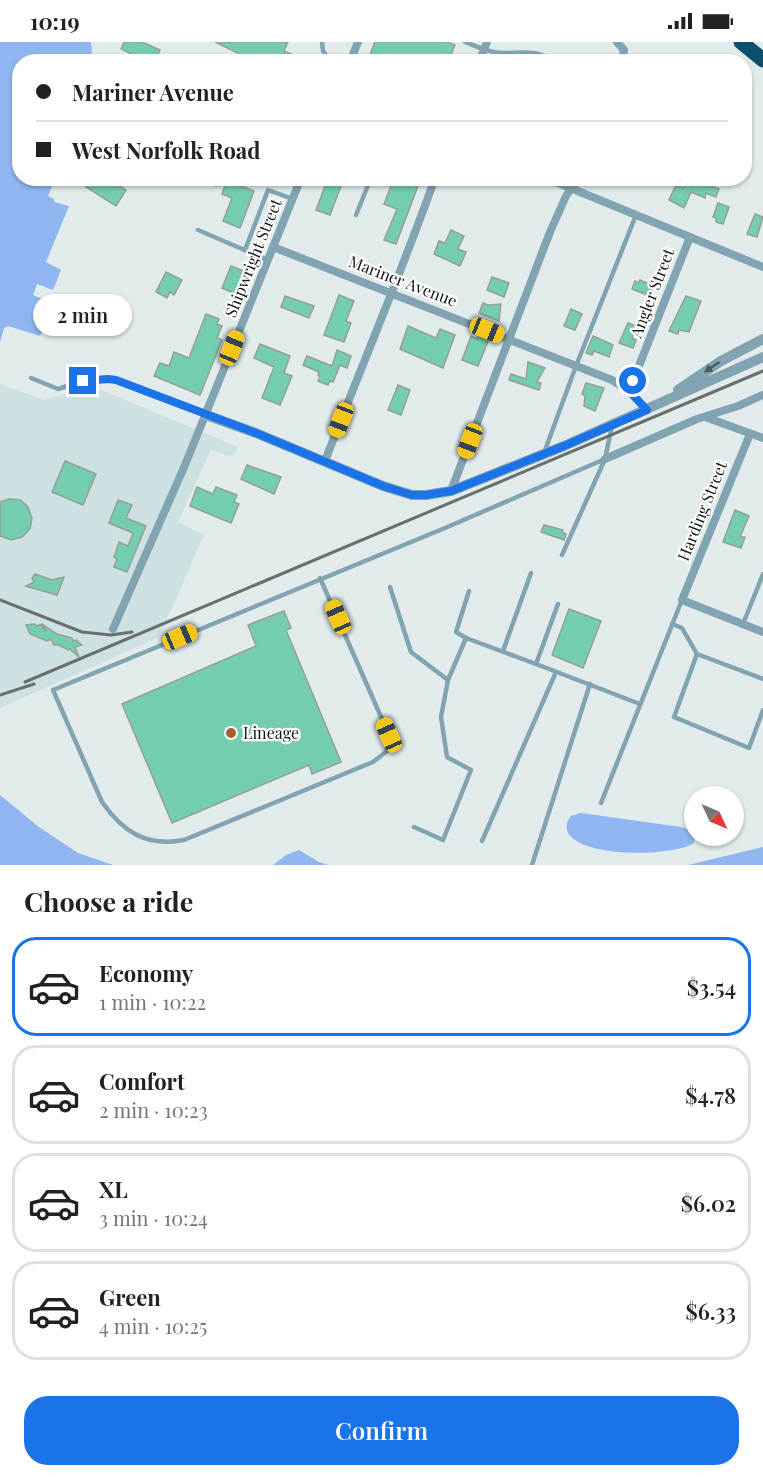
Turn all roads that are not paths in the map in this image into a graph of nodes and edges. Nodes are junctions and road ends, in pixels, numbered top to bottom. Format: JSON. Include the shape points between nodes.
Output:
{"nodes":[{"id":1,"x":465,"y":42,"type":"edge"},
{"id":2,"x":741,"y":42,"type":"edge"},
{"id":3,"x":485,"y":45,"type":"edge"},
{"id":4,"x":539,"y":54,"type":"edge"},
{"id":5,"x":763,"y":60,"type":"edge"},
{"id":6,"x":298,"y":186,"type":"edge"},
{"id":7,"x":368,"y":186,"type":"edge"},
{"id":8,"x":432,"y":186,"type":"edge"},
{"id":9,"x":565,"y":186,"type":"edge"},
{"id":10,"x":574,"y":186,"type":"edge"},
{"id":11,"x":572,"y":189,"type":"junction"},
{"id":12,"x":293,"y":199,"type":"junction"},
{"id":13,"x":356,"y":215,"type":"dead end"},
{"id":14,"x":636,"y":215,"type":"junction"},
{"id":15,"x":198,"y":230,"type":"dead end"},
{"id":16,"x":690,"y":237,"type":"junction"},
{"id":17,"x":273,"y":247,"type":"junction"},
{"id":18,"x":245,"y":250,"type":"junction"},
{"id":19,"x":268,"y":260,"type":"junction"},
{"id":20,"x":763,"y":267,"type":"edge"},
{"id":21,"x":393,"y":293,"type":"junction"},
{"id":22,"x":509,"y":339,"type":"junction"},
{"id":23,"x":763,"y":339,"type":"edge"},
{"id":24,"x":763,"y":357,"type":"edge"},
{"id":25,"x":576,"y":366,"type":"junction"},
{"id":26,"x":32,"y":378,"type":"dead end"},
{"id":27,"x":631,"y":393,"type":"junction"},
{"id":28,"x":763,"y":394,"type":"edge"},
{"id":29,"x":650,"y":408,"type":"junction"},
{"id":30,"x":206,"y":415,"type":"junction"},
{"id":31,"x":704,"y":417,"type":"junction"},
{"id":32,"x":612,"y":426,"type":"junction"},
{"id":33,"x":750,"y":434,"type":"junction"},
{"id":34,"x":763,"y":438,"type":"edge"},
{"id":35,"x":543,"y":454,"type":"junction"},
{"id":36,"x":605,"y":459,"type":"junction"},
{"id":37,"x":325,"y":461,"type":"junction"},
{"id":38,"x":451,"y":491,"type":"junction"},
{"id":39,"x":562,"y":555,"type":"dead end"},
{"id":40,"x":531,"y":573,"type":"dead end"},
{"id":41,"x":763,"y":574,"type":"edge"},
{"id":42,"x":320,"y":578,"type":"junction"},
{"id":43,"x":390,"y":587,"type":"dead end"},
{"id":44,"x":469,"y":591,"type":"dead end"},
{"id":45,"x":682,"y":600,"type":"junction"},
{"id":46,"x":558,"y":604,"type":"dead end"},
{"id":47,"x":672,"y":624,"type":"junction"},
{"id":48,"x":743,"y":624,"type":"junction"},
{"id":49,"x":113,"y":630,"type":"dead end"},
{"id":50,"x":763,"y":632,"type":"edge"},
{"id":51,"x":466,"y":638,"type":"junction"},
{"id":52,"x":503,"y":651,"type":"junction"},
{"id":53,"x":697,"y":654,"type":"junction"},
{"id":54,"x":536,"y":664,"type":"junction"},
{"id":55,"x":556,"y":672,"type":"junction"},
{"id":56,"x":763,"y":679,"type":"edge"},
{"id":57,"x":448,"y":680,"type":"junction"},
{"id":58,"x":590,"y":684,"type":"junction"},
{"id":59,"x":640,"y":704,"type":"junction"},
{"id":60,"x":763,"y":710,"type":"edge"},
{"id":61,"x":601,"y":803,"type":"dead end"},
{"id":62,"x":414,"y":827,"type":"dead end"},
{"id":63,"x":482,"y":842,"type":"dead end"},
{"id":64,"x":532,"y":865,"type":"edge"}],
"edges":[{"from":1,"to":3,"type":"lane"},
{"from":2,"to":5,"type":"highway"},
{"from":3,"to":4,"type":"lane","via":[[500,53]]},
{"from":6,"to":12,"type":"street","name":"Shipwright Street"},
{"from":7,"to":13,"type":"lane"},
{"from":8,"to":21,"type":"street"},
{"from":9,"to":11,"type":"street"},
{"from":10,"to":11,"type":"street"},
{"from":11,"to":14,"type":"street"},
{"from":11,"to":22,"type":"street","via":[[550,232]]},
{"from":12,"to":17,"type":"street","name":"Shipwright Street"},
{"from":12,"to":18,"type":"lane","via":[[268,190]]},
{"from":14,"to":16,"type":"street"},
{"from":14,"to":25,"type":"lane"},
{"from":15,"to":18,"type":"lane"},
{"from":16,"to":20,"type":"street"},
{"from":16,"to":27,"type":"street","name":"Angler Street"},
{"from":17,"to":19,"type":"street","name":"Shipwright Street"},
{"from":17,"to":21,"type":"street","name":"Mariner Avenue"},
{"from":18,"to":19,"type":"lane"},
{"from":19,"to":30,"type":"street","name":"Shipwright Street"},
{"from":21,"to":22,"type":"street","name":"Mariner Avenue"},
{"from":21,"to":37,"type":"street"},
{"from":22,"to":25,"type":"street","name":"Mariner Avenue"},
{"from":22,"to":38,"type":"street"},
{"from":23,"to":29,"type":"street","one_way":true,"via":[[721,361]]},
{"from":24,"to":29,"type":"street"},
{"from":25,"to":27,"type":"street","name":"Mariner Avenue","via":[[612,380]]},
{"from":25,"to":35,"type":"lane"},
{"from":26,"to":30,"type":"lane","via":[[58,389],[83,381],[116,380]]},
{"from":27,"to":29,"type":"street","name":"Mariner Avenue"},
{"from":28,"to":31,"type":"street"},
{"from":29,"to":32,"type":"street"},
{"from":30,"to":37,"type":"street"},
{"from":30,"to":49,"type":"street","name":"Shipwright Street"},
{"from":31,"to":33,"type":"street"},
{"from":31,"to":36,"type":"street"},
{"from":32,"to":35,"type":"street"},
{"from":32,"to":36,"type":"lane"},
{"from":33,"to":34,"type":"street"},
{"from":33,"to":45,"type":"street","name":"Harding Street"},
{"from":35,"to":38,"type":"street"},
{"from":36,"to":39,"type":"lane"},
{"from":36,"to":42,"type":"lane"},
{"from":37,"to":38,"type":"street","via":[[397,491],[426,495]]},
{"from":40,"to":52,"type":"lane"},
{"from":41,"to":48,"type":"lane"},
{"from":42,"to":42,"type":"lane","via":[[53,690],[102,802],[129,831],[150,841],[184,840],[373,762],[387,751],[389,735]]},
{"from":43,"to":57,"type":"lane","via":[[411,652]]},
{"from":44,"to":51,"type":"lane","via":[[456,632]]},
{"from":45,"to":47,"type":"lane"},
{"from":45,"to":48,"type":"street"},
{"from":46,"to":54,"type":"lane"},
{"from":47,"to":53,"type":"lane","via":[[682,628]]},
{"from":47,"to":59,"type":"lane"},
{"from":48,"to":50,"type":"street"},
{"from":51,"to":52,"type":"lane"},
{"from":51,"to":57,"type":"lane"},
{"from":52,"to":54,"type":"lane"},
{"from":53,"to":56,"type":"lane"},
{"from":53,"to":60,"type":"lane","via":[[674,717],[749,748]]},
{"from":54,"to":55,"type":"lane"},
{"from":55,"to":58,"type":"lane"},
{"from":55,"to":63,"type":"lane"},
{"from":57,"to":62,"type":"lane","via":[[441,717],[447,757],[471,770],[443,840]]},
{"from":58,"to":59,"type":"lane"},
{"from":58,"to":64,"type":"lane"},
{"from":59,"to":61,"type":"lane"}]}
